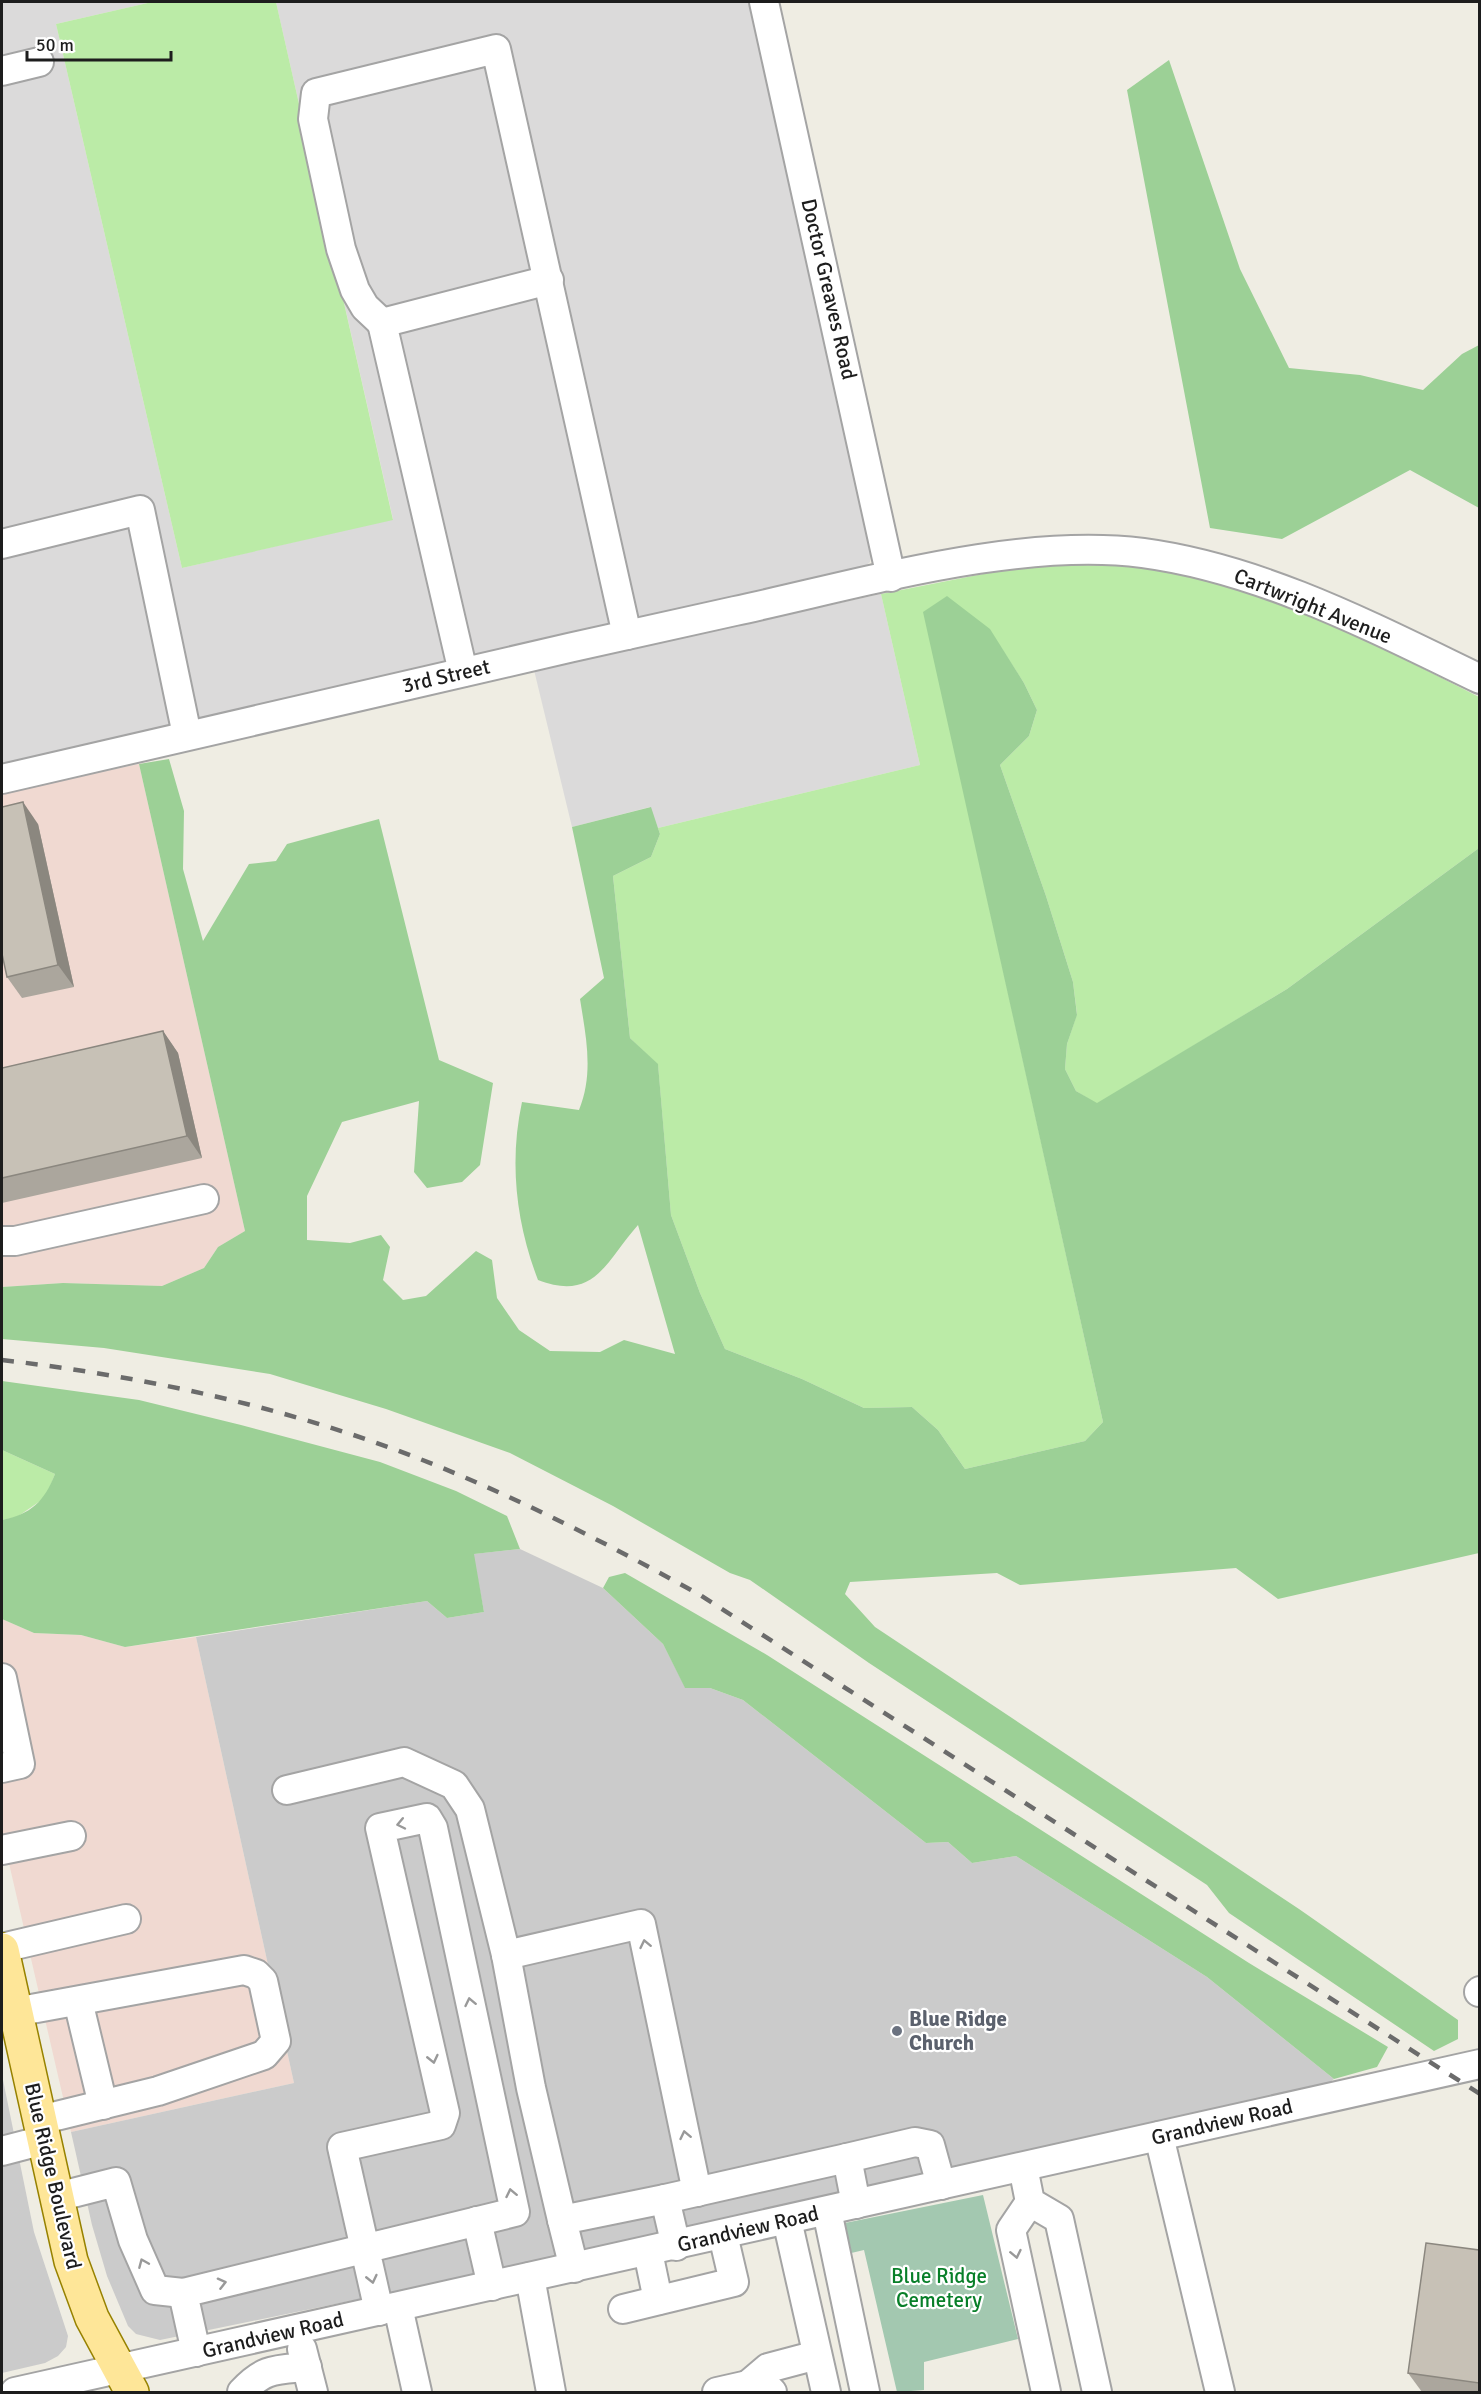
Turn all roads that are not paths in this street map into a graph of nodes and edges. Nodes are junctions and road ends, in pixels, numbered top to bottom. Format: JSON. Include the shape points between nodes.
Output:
{"nodes":[{"id":1,"x":764,"y":2,"type":"edge"},
{"id":2,"x":39,"y":62,"type":"dead end"},
{"id":3,"x":2,"y":71,"type":"edge"},
{"id":4,"x":549,"y":280,"type":"junction"},
{"id":5,"x":382,"y":323,"type":"junction"},
{"id":6,"x":2,"y":544,"type":"edge"},
{"id":7,"x":891,"y":577,"type":"junction"},
{"id":8,"x":627,"y":635,"type":"junction"},
{"id":9,"x":463,"y":672,"type":"junction"},
{"id":10,"x":1479,"y":679,"type":"edge"},
{"id":11,"x":187,"y":735,"type":"junction"},
{"id":12,"x":2,"y":779,"type":"edge"},
{"id":13,"x":204,"y":1199,"type":"dead end"},
{"id":14,"x":2,"y":1241,"type":"edge"},
{"id":15,"x":2,"y":1678,"type":"edge"},
{"id":16,"x":2,"y":1768,"type":"edge"},
{"id":17,"x":287,"y":1790,"type":"dead end"},
{"id":18,"x":71,"y":1836,"type":"dead end"},
{"id":19,"x":2,"y":1850,"type":"edge"},
{"id":20,"x":482,"y":1855,"type":"junction"},
{"id":21,"x":441,"y":1864,"type":"junction"},
{"id":22,"x":126,"y":1919,"type":"dead end"},
{"id":23,"x":2,"y":1949,"type":"edge"},
{"id":24,"x":506,"y":1955,"type":"junction"},
{"id":25,"x":78,"y":2001,"type":"junction"},
{"id":26,"x":15,"y":2012,"type":"junction"},
{"id":27,"x":1479,"y":2064,"type":"edge"},
{"id":28,"x":531,"y":2088,"type":"junction"},
{"id":29,"x":490,"y":2097,"type":"junction"},
{"id":30,"x":103,"y":2105,"type":"junction"},
{"id":31,"x":42,"y":2130,"type":"junction"},
{"id":32,"x":1159,"y":2136,"type":"junction"},
{"id":33,"x":2,"y":2151,"type":"edge"},
{"id":34,"x":847,"y":2158,"type":"junction"},
{"id":35,"x":1023,"y":2167,"type":"junction"},
{"id":36,"x":940,"y":2185,"type":"junction"},
{"id":37,"x":697,"y":2192,"type":"junction"},
{"id":38,"x":57,"y":2196,"type":"junction"},
{"id":39,"x":665,"y":2199,"type":"junction"},
{"id":40,"x":1030,"y":2202,"type":"junction"},
{"id":41,"x":856,"y":2204,"type":"junction"},
{"id":42,"x":827,"y":2211,"type":"junction"},
{"id":43,"x":562,"y":2220,"type":"junction"},
{"id":44,"x":787,"y":2220,"type":"junction"},
{"id":45,"x":477,"y":2221,"type":"junction"},
{"id":46,"x":723,"y":2235,"type":"junction"},
{"id":47,"x":676,"y":2246,"type":"junction"},
{"id":48,"x":365,"y":2248,"type":"junction"},
{"id":49,"x":648,"y":2252,"type":"junction"},
{"id":50,"x":574,"y":2268,"type":"junction"},
{"id":51,"x":530,"y":2277,"type":"junction"},
{"id":52,"x":492,"y":2286,"type":"junction"},
{"id":53,"x":183,"y":2293,"type":"junction"},
{"id":54,"x":658,"y":2300,"type":"junction"},
{"id":55,"x":389,"y":2309,"type":"junction"},
{"id":56,"x":623,"y":2309,"type":"dead end"},
{"id":57,"x":297,"y":2330,"type":"junction"},
{"id":58,"x":196,"y":2352,"type":"junction"},
{"id":59,"x":817,"y":2355,"type":"junction"},
{"id":60,"x":310,"y":2380,"type":"edge"},
{"id":61,"x":125,"y":2381,"type":"edge"},
{"id":62,"x":760,"y":2389,"type":"edge"},
{"id":63,"x":15,"y":2392,"type":"edge"},
{"id":64,"x":242,"y":2392,"type":"edge"},
{"id":65,"x":417,"y":2392,"type":"edge"},
{"id":66,"x":551,"y":2392,"type":"edge"},
{"id":67,"x":717,"y":2392,"type":"edge"},
{"id":68,"x":826,"y":2392,"type":"edge"},
{"id":69,"x":865,"y":2392,"type":"edge"},
{"id":70,"x":1046,"y":2392,"type":"edge"},
{"id":71,"x":1097,"y":2392,"type":"edge"},
{"id":72,"x":1220,"y":2392,"type":"edge"}],
"edges":[{"from":1,"to":7,"type":"street","name":"Doctor Greaves Road"},
{"from":2,"to":3,"type":"street"},
{"from":4,"to":5,"type":"street"},
{"from":4,"to":5,"type":"street","via":[[496,49],[316,93],[313,119],[341,249],[355,290],[365,307]]},
{"from":4,"to":8,"type":"street"},
{"from":5,"to":9,"type":"street"},
{"from":6,"to":11,"type":"street","via":[[140,510]]},
{"from":7,"to":8,"type":"street","name":"3rd Street"},
{"from":7,"to":10,"type":"street","name":"Cartwright Avenue","via":[[1033,552],[1095,550],[1185,560],[1277,586]]},
{"from":8,"to":9,"type":"street","name":"3rd Street"},
{"from":9,"to":11,"type":"street","name":"3rd Street"},
{"from":11,"to":12,"type":"street","name":"3rd Street"},
{"from":13,"to":14,"type":"street"},
{"from":15,"to":16,"type":"street","via":[[20,1764]]},
{"from":17,"to":20,"type":"street","via":[[404,1762],[454,1785],[470,1809]]},
{"from":18,"to":19,"type":"street"},
{"from":20,"to":21,"type":"street"},
{"from":20,"to":24,"type":"street"},
{"from":29,"to":21,"type":"street","one_way":true},
{"from":21,"to":48,"type":"street","one_way":true,"via":[[427,1818],[380,1828],[445,2113],[441,2125],[342,2147]]},
{"from":22,"to":23,"type":"street"},
{"from":23,"to":26,"type":"main road","name":"Blue Ridge Boulevard"},
{"from":24,"to":28,"type":"street"},
{"from":37,"to":24,"type":"street","one_way":true,"via":[[641,1924]]},
{"from":25,"to":26,"type":"street"},
{"from":25,"to":30,"type":"street"},
{"from":25,"to":30,"type":"street","via":[[244,1970],[263,1981],[276,2041],[264,2055]]},
{"from":26,"to":31,"type":"main road","name":"Blue Ridge Boulevard"},
{"from":27,"to":32,"type":"street","name":"Grandview Road"},
{"from":28,"to":29,"type":"street"},
{"from":28,"to":43,"type":"street"},
{"from":45,"to":29,"type":"street","one_way":true,"via":[[515,2212]]},
{"from":30,"to":31,"type":"street"},
{"from":31,"to":33,"type":"street"},
{"from":31,"to":38,"type":"main road","name":"Blue Ridge Boulevard"},
{"from":32,"to":35,"type":"street","name":"Grandview Road"},
{"from":32,"to":72,"type":"street"},
{"from":34,"to":36,"type":"street","via":[[915,2142],[930,2145]]},
{"from":34,"to":37,"type":"street"},
{"from":34,"to":41,"type":"street"},
{"from":35,"to":36,"type":"street","name":"Grandview Road"},
{"from":35,"to":40,"type":"street"},
{"from":36,"to":41,"type":"street","name":"Grandview Road"},
{"from":37,"to":39,"type":"street"},
{"from":53,"to":38,"type":"street","one_way":true,"via":[[155,2290],[133,2240],[116,2182]]},
{"from":38,"to":61,"type":"main road","name":"Blue Ridge Boulevard","via":[[71,2262],[92,2318]]},
{"from":39,"to":43,"type":"street"},
{"from":39,"to":47,"type":"street"},
{"from":40,"to":70,"type":"street","one_way":true,"via":[[1011,2230]]},
{"from":40,"to":71,"type":"street","via":[[1059,2219]]},
{"from":41,"to":42,"type":"street","name":"Grandview Road"},
{"from":42,"to":44,"type":"street","name":"Grandview Road"},
{"from":42,"to":69,"type":"street"},
{"from":43,"to":50,"type":"street"},
{"from":44,"to":46,"type":"street","name":"Grandview Road"},
{"from":44,"to":59,"type":"street"},
{"from":45,"to":48,"type":"street"},
{"from":45,"to":52,"type":"street"},
{"from":46,"to":47,"type":"street","name":"Grandview Road"},
{"from":46,"to":54,"type":"street","via":[[734,2282]]},
{"from":47,"to":49,"type":"street","name":"Grandview Road"},
{"from":53,"to":48,"type":"street","one_way":true},
{"from":48,"to":55,"type":"street","one_way":true},
{"from":49,"to":50,"type":"street","name":"Grandview Road"},
{"from":49,"to":54,"type":"street"},
{"from":50,"to":51,"type":"street","name":"Grandview Road"},
{"from":51,"to":52,"type":"street","name":"Grandview Road"},
{"from":51,"to":66,"type":"street"},
{"from":52,"to":55,"type":"street","name":"Grandview Road"},
{"from":53,"to":58,"type":"street"},
{"from":54,"to":56,"type":"street"},
{"from":55,"to":57,"type":"street","name":"Grandview Road"},
{"from":55,"to":65,"type":"street"},
{"from":57,"to":58,"type":"street","name":"Grandview Road"},
{"from":57,"to":60,"type":"street"},
{"from":58,"to":61,"type":"street","name":"Grandview Road"},
{"from":59,"to":62,"type":"street","via":[[768,2368]]},
{"from":59,"to":68,"type":"street"},
{"from":60,"to":64,"type":"street","via":[[269,2370],[256,2376]]},
{"from":61,"to":63,"type":"street","name":"Grandview Road"},
{"from":62,"to":67,"type":"street"}]}
